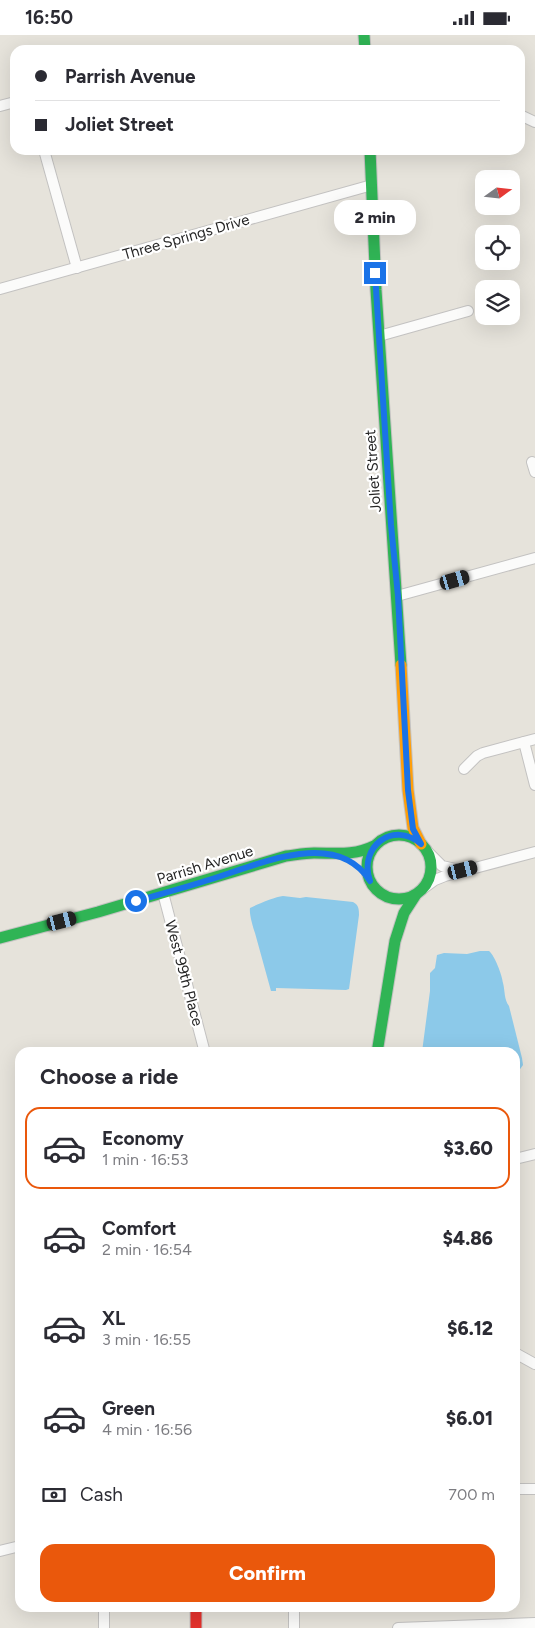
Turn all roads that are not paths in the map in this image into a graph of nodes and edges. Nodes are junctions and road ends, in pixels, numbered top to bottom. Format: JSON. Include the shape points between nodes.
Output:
{"nodes":[{"id":1,"x":45,"y":155,"type":"edge"},
{"id":2,"x":370,"y":155,"type":"edge"},
{"id":3,"x":372,"y":185,"type":"junction"},
{"id":4,"x":77,"y":268,"type":"junction"},
{"id":5,"x":0,"y":289,"type":"edge"},
{"id":6,"x":468,"y":311,"type":"dead end"},
{"id":7,"x":379,"y":336,"type":"junction"},
{"id":8,"x":535,"y":557,"type":"edge"},
{"id":9,"x":398,"y":596,"type":"junction"},
{"id":10,"x":535,"y":739,"type":"edge"},
{"id":11,"x":524,"y":742,"type":"junction"},
{"id":12,"x":464,"y":769,"type":"dead end"},
{"id":13,"x":535,"y":785,"type":"edge"},
{"id":14,"x":408,"y":790,"type":"junction"},
{"id":15,"x":387,"y":837,"type":"junction"},
{"id":16,"x":374,"y":846,"type":"junction"},
{"id":17,"x":424,"y":848,"type":"junction"},
{"id":18,"x":535,"y":852,"type":"edge"},
{"id":19,"x":332,"y":855,"type":"junction"},
{"id":20,"x":463,"y":870,"type":"junction"},
{"id":21,"x":370,"y":881,"type":"junction"},
{"id":22,"x":424,"y":888,"type":"junction"},
{"id":23,"x":163,"y":893,"type":"junction"},
{"id":24,"x":379,"y":893,"type":"junction"},
{"id":25,"x":414,"y":896,"type":"junction"},
{"id":26,"x":0,"y":937,"type":"edge"},
{"id":27,"x":395,"y":941,"type":"junction"},
{"id":28,"x":203,"y":1047,"type":"edge"},
{"id":29,"x":378,"y":1047,"type":"edge"},
{"id":30,"x":535,"y":1153,"type":"edge"},
{"id":31,"x":520,"y":1158,"type":"edge"},
{"id":32,"x":520,"y":1356,"type":"edge"},
{"id":33,"x":535,"y":1364,"type":"edge"},
{"id":34,"x":520,"y":1489,"type":"edge"},
{"id":35,"x":535,"y":1489,"type":"edge"},
{"id":36,"x":15,"y":1547,"type":"edge"},
{"id":37,"x":0,"y":1551,"type":"edge"},
{"id":38,"x":104,"y":1612,"type":"edge"},
{"id":39,"x":196,"y":1612,"type":"edge"},
{"id":40,"x":294,"y":1612,"type":"edge"},
{"id":41,"x":535,"y":1623,"type":"edge"},
{"id":42,"x":104,"y":1628,"type":"edge"},
{"id":43,"x":196,"y":1628,"type":"edge"},
{"id":44,"x":294,"y":1628,"type":"edge"},
{"id":45,"x":398,"y":1628,"type":"edge"}],
"edges":[{"from":1,"to":4,"type":"street"},
{"from":2,"to":3,"type":"street","name":"Joliet Street"},
{"from":3,"to":4,"type":"street","name":"Three Springs Drive"},
{"from":3,"to":7,"type":"street","name":"Joliet Street"},
{"from":4,"to":5,"type":"street","name":"Three Springs Drive"},
{"from":6,"to":7,"type":"street"},
{"from":7,"to":9,"type":"street","name":"Joliet Street"},
{"from":8,"to":9,"type":"street"},
{"from":9,"to":14,"type":"street","name":"Joliet Street"},
{"from":10,"to":11,"type":"street"},
{"from":11,"to":12,"type":"street","via":[[477,756]]},
{"from":11,"to":13,"type":"street"},
{"from":14,"to":15,"type":"street","name":"Joliet Street","via":[[402,822]]},
{"from":14,"to":17,"type":"street","name":"Joliet Street","via":[[413,829]]},
{"from":15,"to":16,"type":"street","name":"Parrish Avenue"},
{"from":15,"to":17,"type":"street","via":[[408,836]]},
{"from":16,"to":19,"type":"street","name":"Parrish Avenue","via":[[354,855]]},
{"from":16,"to":21,"type":"street","via":[[366,865]]},
{"from":17,"to":20,"type":"street","via":[[443,866]]},
{"from":17,"to":22,"type":"street","via":[[431,863],[431,874]]},
{"from":18,"to":20,"type":"street"},
{"from":19,"to":21,"type":"street","name":"Parrish Avenue","via":[[354,864]]},
{"from":19,"to":23,"type":"street","name":"Parrish Avenue","via":[[305,853],[286,856]]},
{"from":20,"to":22,"type":"street","via":[[440,877]]},
{"from":21,"to":24,"type":"street","name":"Parrish Avenue"},
{"from":22,"to":25,"type":"street"},
{"from":23,"to":26,"type":"street","name":"Parrish Avenue"},
{"from":23,"to":28,"type":"street","name":"West 99th Place"},
{"from":24,"to":25,"type":"street","via":[[394,900]]},
{"from":24,"to":27,"type":"street","name":"Parrish Avenue","via":[[393,911]]},
{"from":25,"to":27,"type":"street","via":[[404,913]]},
{"from":27,"to":29,"type":"street"},
{"from":30,"to":31,"type":"street"},
{"from":32,"to":33,"type":"street"},
{"from":34,"to":35,"type":"street"},
{"from":36,"to":37,"type":"street"},
{"from":38,"to":42,"type":"street"},
{"from":39,"to":43,"type":"street"},
{"from":40,"to":44,"type":"street"},
{"from":41,"to":45,"type":"street"}]}
